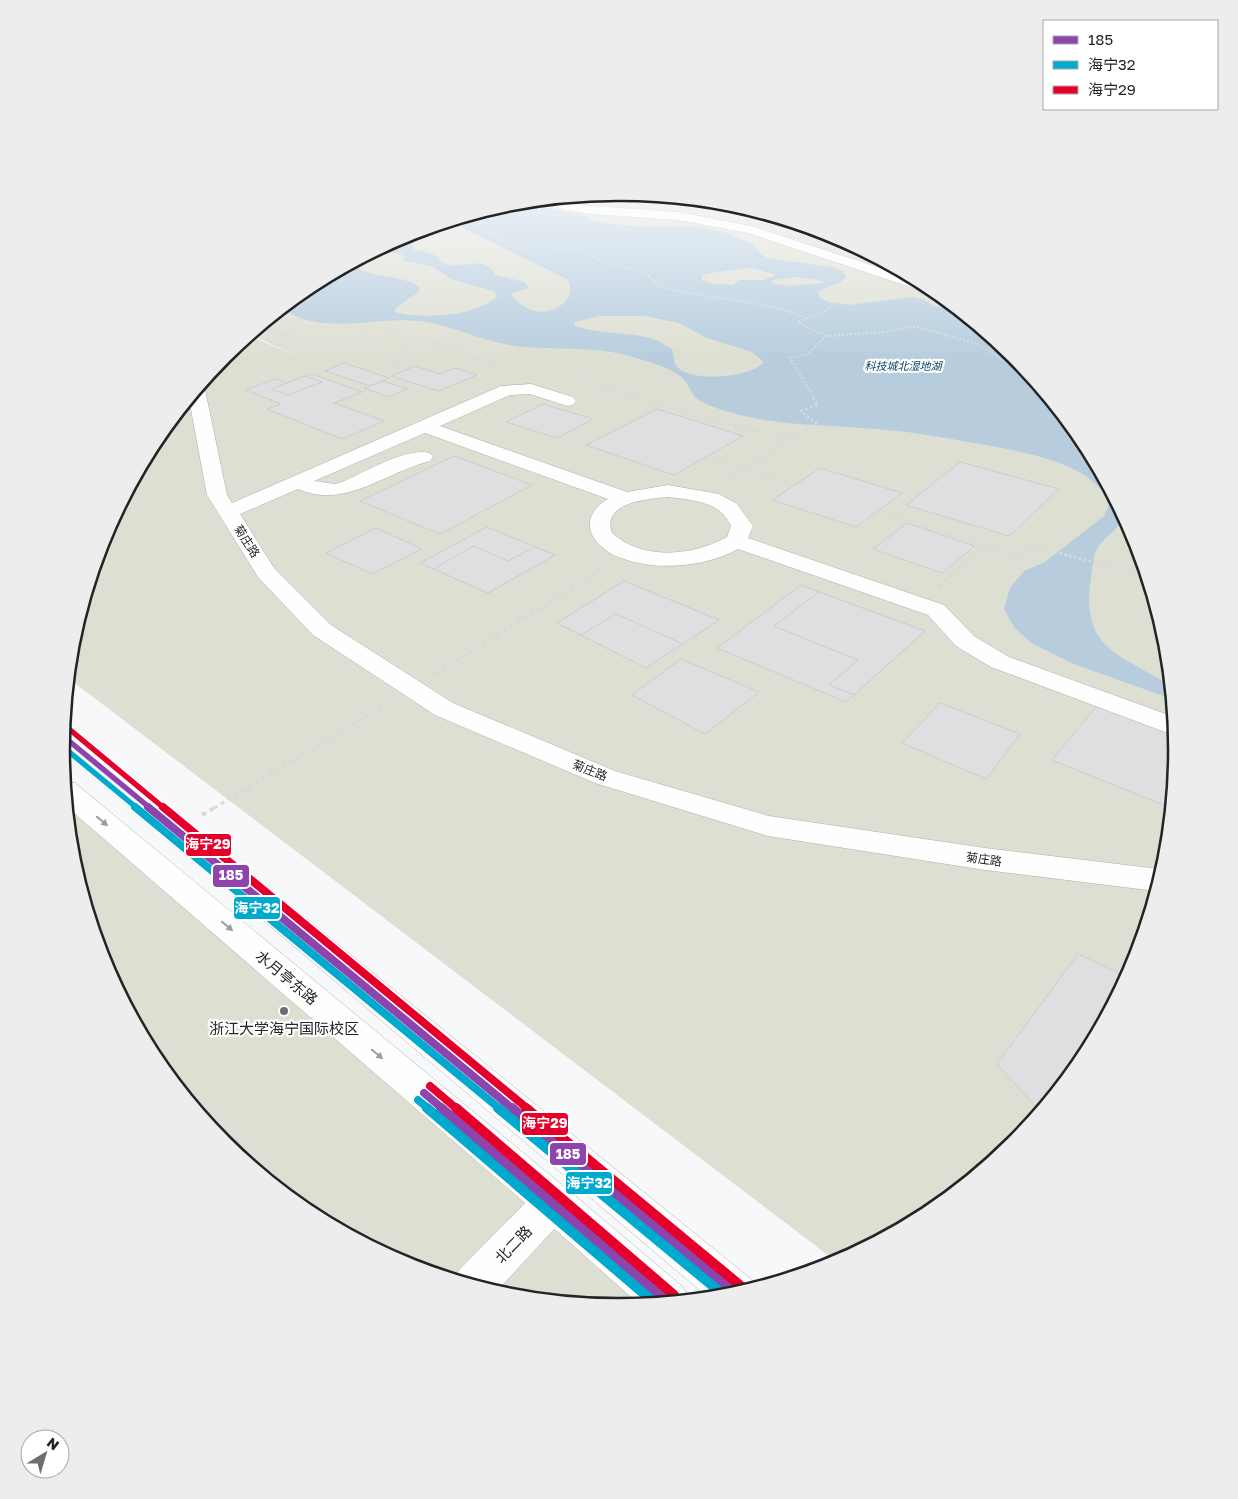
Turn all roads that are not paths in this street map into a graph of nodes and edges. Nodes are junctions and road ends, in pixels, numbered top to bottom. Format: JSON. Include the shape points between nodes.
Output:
{"nodes":[{"id":1,"x":702,"y":220,"type":"edge"},
{"id":2,"x":907,"y":282,"type":"edge"},
{"id":3,"x":198,"y":398,"type":"edge"},
{"id":4,"x":567,"y":401,"type":"dead end"},
{"id":5,"x":423,"y":426,"type":"junction"},
{"id":6,"x":423,"y":456,"type":"dead end"},
{"id":7,"x":297,"y":482,"type":"junction"},
{"id":8,"x":625,"y":498,"type":"junction"},
{"id":9,"x":228,"y":512,"type":"junction"},
{"id":10,"x":736,"y":541,"type":"junction"},
{"id":11,"x":1167,"y":724,"type":"edge"},
{"id":12,"x":70,"y":743,"type":"edge"},
{"id":13,"x":72,"y":796,"type":"edge"},
{"id":14,"x":1152,"y":879,"type":"edge"},
{"id":15,"x":553,"y":1202,"type":"junction"},
{"id":16,"x":479,"y":1280,"type":"edge"},
{"id":17,"x":728,"y":1288,"type":"edge"},
{"id":18,"x":662,"y":1296,"type":"edge"}],
"edges":[{"from":1,"to":2,"type":"street","via":[[777,238]]},
{"from":3,"to":9,"type":"street","name":"菊庄路","via":[[217,495]]},
{"from":4,"to":5,"type":"street","via":[[531,390],[507,390]]},
{"from":5,"to":7,"type":"street"},
{"from":5,"to":8,"type":"street"},
{"from":6,"to":7,"type":"street","via":[[335,490],[316,489]]},
{"from":7,"to":9,"type":"street"},
{"from":8,"to":10,"type":"street","via":[[668,492],[703,496],[728,506],[739,516],[742,526]]},
{"from":8,"to":10,"type":"street","via":[[609,506],[600,517],[599,528],[606,540],[621,549],[641,556],[688,558],[710,554]]},
{"from":9,"to":14,"type":"street","name":"菊庄路","via":[[266,572],[322,630],[444,709],[605,777],[768,826],[985,860]]},
{"from":10,"to":11,"type":"street","via":[[936,610],[965,641],[1000,662]]},
{"from":12,"to":17,"type":"street"},
{"from":13,"to":15,"type":"street","name":"水月亭东路","one_way":true},
{"from":15,"to":16,"type":"street","name":"北二路"},
{"from":15,"to":18,"type":"street","name":"水月亭东路"}]}
